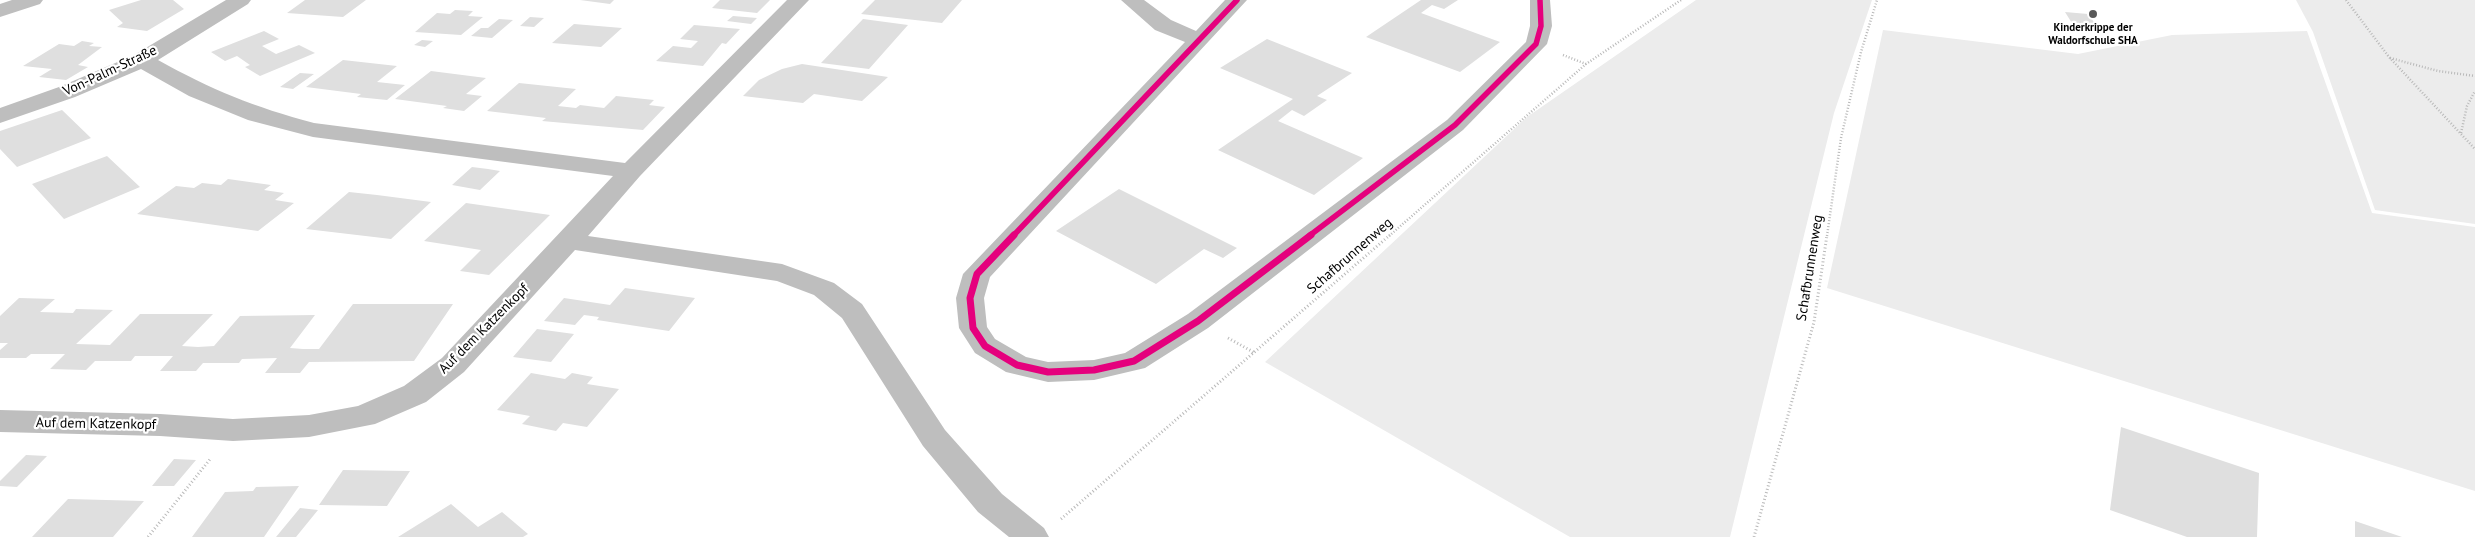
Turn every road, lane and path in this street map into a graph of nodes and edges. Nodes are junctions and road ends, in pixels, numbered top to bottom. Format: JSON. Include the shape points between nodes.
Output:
{"nodes":[{"id":1,"x":33,"y":0,"type":"edge"},
{"id":2,"x":241,"y":0,"type":"edge"},
{"id":3,"x":799,"y":0,"type":"edge"},
{"id":4,"x":1131,"y":0,"type":"edge"},
{"id":5,"x":1237,"y":0,"type":"edge"},
{"id":6,"x":1540,"y":0,"type":"edge"},
{"id":7,"x":1681,"y":0,"type":"edge"},
{"id":8,"x":1877,"y":0,"type":"edge"},
{"id":9,"x":2346,"y":0,"type":"edge"},
{"id":10,"x":0,"y":11,"type":"edge"},
{"id":11,"x":1200,"y":40,"type":"junction"},
{"id":12,"x":2389,"y":57,"type":"junction"},
{"id":13,"x":142,"y":60,"type":"junction"},
{"id":14,"x":2475,"y":76,"type":"edge"},
{"id":15,"x":2475,"y":91,"type":"edge"},
{"id":16,"x":0,"y":116,"type":"edge"},
{"id":17,"x":2461,"y":134,"type":"junction"},
{"id":18,"x":2475,"y":149,"type":"edge"},
{"id":19,"x":631,"y":171,"type":"junction"},
{"id":20,"x":570,"y":240,"type":"junction"},
{"id":21,"x":0,"y":421,"type":"edge"},
{"id":22,"x":233,"y":430,"type":"junction"},
{"id":23,"x":1043,"y":531,"type":"edge"},
{"id":24,"x":148,"y":537,"type":"edge"},
{"id":25,"x":1754,"y":537,"type":"edge"}],
"edges":[{"from":1,"to":10,"type":"street"},
{"from":2,"to":13,"type":"street","name":"Von-Palm-Straße"},
{"from":3,"to":19,"type":"street","name":"Auf dem Katzenkopf"},
{"from":4,"to":11,"type":"street","via":[[1163,25]]},
{"from":5,"to":11,"type":"street"},
{"from":6,"to":11,"type":"street","via":[[1541,26],[1536,44],[1455,125],[1198,321],[1134,361],[1094,370],[1048,372],[1017,365],[985,346],[973,328],[970,298],[977,274]]},
{"from":7,"to":23,"type":"path","name":"Schafbrunnenweg","via":[[1586,64],[1263,347]]},
{"from":8,"to":25,"type":"path","name":"Schafbrunnenweg","via":[[1841,138],[1814,322]]},
{"from":9,"to":12,"type":"path"},
{"from":12,"to":14,"type":"path","via":[[2438,71]]},
{"from":12,"to":17,"type":"path"},
{"from":13,"to":16,"type":"street","name":"Von-Palm-Straße"},
{"from":13,"to":19,"type":"street","via":[[197,91],[256,116],[313,130]]},
{"from":15,"to":17,"type":"path","via":[[2467,106]]},
{"from":17,"to":18,"type":"path"},
{"from":19,"to":20,"type":"street","name":"Auf dem Katzenkopf"},
{"from":20,"to":22,"type":"street","name":"Auf dem Katzenkopf","via":[[452,365],[415,394],[364,416],[309,426]]},
{"from":20,"to":23,"type":"street","via":[[782,273],[824,289],[852,311],[934,438],[990,502]]},
{"from":21,"to":22,"type":"street","name":"Auf dem Katzenkopf"},
{"from":22,"to":24,"type":"path"}]}
